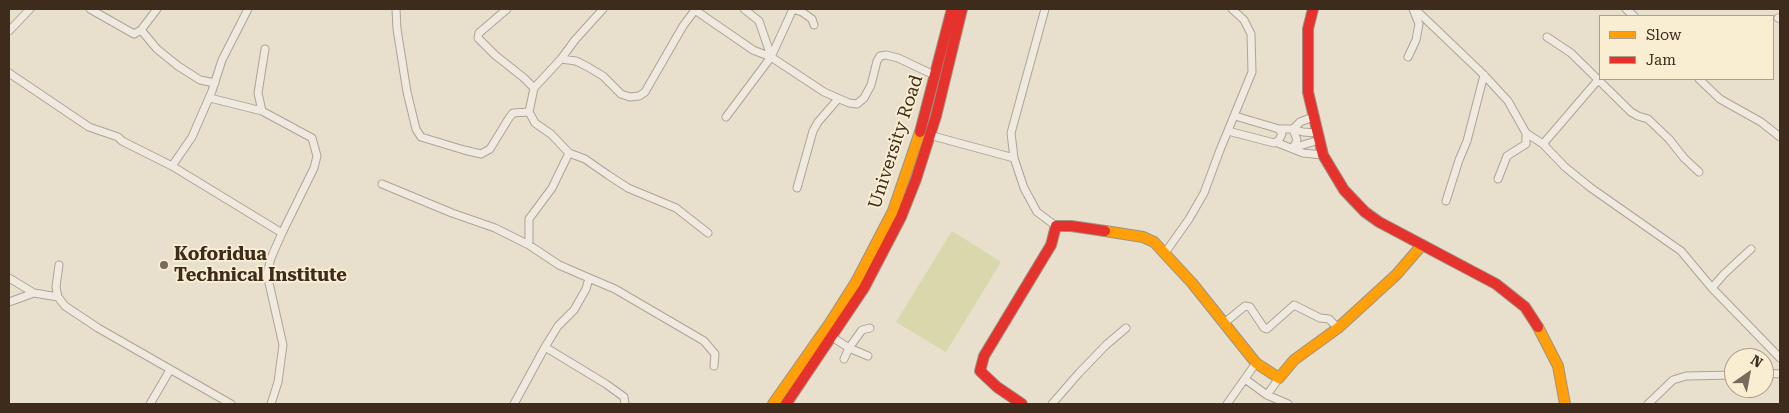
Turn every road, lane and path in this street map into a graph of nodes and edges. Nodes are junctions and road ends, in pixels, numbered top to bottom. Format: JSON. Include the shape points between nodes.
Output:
{"nodes":[{"id":1,"x":30,"y":9,"type":"edge"},
{"id":2,"x":90,"y":9,"type":"edge"},
{"id":3,"x":156,"y":9,"type":"edge"},
{"id":4,"x":248,"y":9,"type":"edge"},
{"id":5,"x":396,"y":9,"type":"edge"},
{"id":6,"x":507,"y":9,"type":"edge"},
{"id":7,"x":603,"y":9,"type":"edge"},
{"id":8,"x":744,"y":9,"type":"edge"},
{"id":9,"x":952,"y":9,"type":"edge"},
{"id":10,"x":962,"y":9,"type":"edge"},
{"id":11,"x":1045,"y":9,"type":"edge"},
{"id":12,"x":1232,"y":9,"type":"edge"},
{"id":13,"x":1313,"y":9,"type":"edge"},
{"id":14,"x":1414,"y":9,"type":"edge"},
{"id":15,"x":696,"y":10,"type":"edge"},
{"id":16,"x":814,"y":25,"type":"dead end"},
{"id":17,"x":141,"y":30,"type":"junction"},
{"id":18,"x":9,"y":32,"type":"edge"},
{"id":19,"x":950,"y":36,"type":"junction"},
{"id":20,"x":1547,"y":37,"type":"dead end"},
{"id":21,"x":266,"y":49,"type":"dead end"},
{"id":22,"x":771,"y":57,"type":"junction"},
{"id":23,"x":1408,"y":57,"type":"dead end"},
{"id":24,"x":560,"y":59,"type":"junction"},
{"id":25,"x":9,"y":73,"type":"edge"},
{"id":26,"x":934,"y":75,"type":"junction"},
{"id":27,"x":1484,"y":75,"type":"junction"},
{"id":28,"x":1598,"y":80,"type":"junction"},
{"id":29,"x":1699,"y":80,"type":"edge"},
{"id":30,"x":215,"y":83,"type":"junction"},
{"id":31,"x":534,"y":88,"type":"junction"},
{"id":32,"x":210,"y":98,"type":"junction"},
{"id":33,"x":838,"y":99,"type":"junction"},
{"id":34,"x":262,"y":110,"type":"junction"},
{"id":35,"x":529,"y":112,"type":"junction"},
{"id":36,"x":1235,"y":116,"type":"junction"},
{"id":37,"x":726,"y":117,"type":"dead end"},
{"id":38,"x":1313,"y":117,"type":"junction"},
{"id":39,"x":1294,"y":128,"type":"junction"},
{"id":40,"x":1279,"y":129,"type":"junction"},
{"id":41,"x":1228,"y":132,"type":"junction"},
{"id":42,"x":1526,"y":133,"type":"junction"},
{"id":43,"x":929,"y":135,"type":"junction"},
{"id":44,"x":1318,"y":137,"type":"junction"},
{"id":45,"x":1780,"y":137,"type":"edge"},
{"id":46,"x":1278,"y":143,"type":"junction"},
{"id":47,"x":1543,"y":144,"type":"junction"},
{"id":48,"x":1293,"y":148,"type":"junction"},
{"id":49,"x":569,"y":152,"type":"junction"},
{"id":50,"x":1323,"y":155,"type":"junction"},
{"id":51,"x":1014,"y":158,"type":"junction"},
{"id":52,"x":172,"y":166,"type":"junction"},
{"id":53,"x":1699,"y":172,"type":"dead end"},
{"id":54,"x":1498,"y":180,"type":"dead end"},
{"id":55,"x":382,"y":184,"type":"dead end"},
{"id":56,"x":796,"y":188,"type":"dead end"},
{"id":57,"x":1446,"y":201,"type":"dead end"},
{"id":58,"x":1056,"y":226,"type":"junction"},
{"id":59,"x":282,"y":233,"type":"junction"},
{"id":60,"x":708,"y":233,"type":"dead end"},
{"id":61,"x":529,"y":245,"type":"junction"},
{"id":62,"x":1422,"y":245,"type":"junction"},
{"id":63,"x":1751,"y":249,"type":"dead end"},
{"id":64,"x":1165,"y":253,"type":"junction"},
{"id":65,"x":59,"y":265,"type":"dead end"},
{"id":66,"x":9,"y":278,"type":"edge"},
{"id":67,"x":589,"y":278,"type":"junction"},
{"id":68,"x":1712,"y":288,"type":"junction"},
{"id":69,"x":34,"y":292,"type":"junction"},
{"id":70,"x":58,"y":297,"type":"junction"},
{"id":71,"x":9,"y":302,"type":"edge"},
{"id":72,"x":1223,"y":324,"type":"junction"},
{"id":73,"x":870,"y":328,"type":"dead end"},
{"id":74,"x":1126,"y":328,"type":"dead end"},
{"id":75,"x":1338,"y":328,"type":"junction"},
{"id":76,"x":832,"y":337,"type":"junction"},
{"id":77,"x":545,"y":347,"type":"junction"},
{"id":78,"x":849,"y":348,"type":"junction"},
{"id":79,"x":868,"y":356,"type":"dead end"},
{"id":80,"x":1780,"y":358,"type":"edge"},
{"id":81,"x":844,"y":359,"type":"dead end"},
{"id":82,"x":1256,"y":363,"type":"junction"},
{"id":83,"x":714,"y":366,"type":"dead end"},
{"id":84,"x":170,"y":370,"type":"junction"},
{"id":85,"x":1724,"y":374,"type":"edge"},
{"id":86,"x":1278,"y":378,"type":"junction"},
{"id":87,"x":1245,"y":379,"type":"junction"},
{"id":88,"x":1267,"y":395,"type":"junction"},
{"id":89,"x":150,"y":404,"type":"edge"},
{"id":90,"x":230,"y":404,"type":"edge"},
{"id":91,"x":271,"y":404,"type":"edge"},
{"id":92,"x":514,"y":404,"type":"edge"},
{"id":93,"x":625,"y":404,"type":"edge"},
{"id":94,"x":773,"y":404,"type":"edge"},
{"id":95,"x":786,"y":404,"type":"edge"},
{"id":96,"x":1022,"y":404,"type":"edge"},
{"id":97,"x":1052,"y":404,"type":"edge"},
{"id":98,"x":1227,"y":404,"type":"edge"},
{"id":99,"x":1288,"y":404,"type":"edge"},
{"id":100,"x":1565,"y":404,"type":"edge"},
{"id":101,"x":1648,"y":404,"type":"edge"}],
"edges":[{"from":1,"to":18,"type":"street"},
{"from":2,"to":17,"type":"street","via":[[134,34]]},
{"from":3,"to":17,"type":"street"},
{"from":4,"to":30,"type":"street","via":[[222,60]]},
{"from":5,"to":35,"type":"street","via":[[407,92],[421,137],[485,153],[508,118]]},
{"from":6,"to":31,"type":"street","via":[[479,33],[478,38]]},
{"from":7,"to":24,"type":"street"},
{"from":8,"to":22,"type":"street","via":[[760,20]]},
{"from":9,"to":19,"type":"main road","name":"University Road"},
{"from":10,"to":19,"type":"main road","name":"University Road"},
{"from":11,"to":51,"type":"street","via":[[1011,133]]},
{"from":12,"to":36,"type":"street","via":[[1244,20],[1251,34],[1252,72]]},
{"from":13,"to":38,"type":"main road","via":[[1308,29],[1307,60]]},
{"from":14,"to":23,"type":"street","via":[[1419,24]]},
{"from":14,"to":27,"type":"street"},
{"from":15,"to":22,"type":"street","via":[[754,50]]},
{"from":15,"to":24,"type":"street","via":[[683,26],[645,92],[639,96],[621,94],[603,76],[588,67]]},
{"from":16,"to":22,"type":"street","via":[[812,19],[793,9]]},
{"from":17,"to":30,"type":"street","via":[[178,66],[200,80]]},
{"from":19,"to":26,"type":"main road","name":"University Road"},
{"from":19,"to":43,"type":"main road","name":"University Road","via":[[938,108]]},
{"from":20,"to":28,"type":"street","via":[[1571,53]]},
{"from":21,"to":34,"type":"street","via":[[258,93]]},
{"from":22,"to":33,"type":"street"},
{"from":22,"to":37,"type":"street"},
{"from":24,"to":31,"type":"street"},
{"from":25,"to":52,"type":"street","via":[[89,126],[118,137]]},
{"from":26,"to":33,"type":"street","via":[[898,58],[880,56],[864,98],[857,104]]},
{"from":26,"to":94,"type":"main road","name":"University Road","via":[[916,144],[893,211],[856,282]]},
{"from":27,"to":42,"type":"street","via":[[1508,101]]},
{"from":27,"to":57,"type":"street","via":[[1467,142]]},
{"from":28,"to":47,"type":"street"},
{"from":28,"to":53,"type":"street","via":[[1631,112],[1648,119]]},
{"from":29,"to":45,"type":"street","via":[[1720,99]]},
{"from":30,"to":32,"type":"street"},
{"from":31,"to":35,"type":"street"},
{"from":32,"to":34,"type":"street"},
{"from":32,"to":52,"type":"street","via":[[192,137]]},
{"from":33,"to":56,"type":"street","via":[[813,131]]},
{"from":34,"to":59,"type":"street","via":[[312,138],[317,156]]},
{"from":35,"to":49,"type":"street","via":[[535,123]]},
{"from":36,"to":40,"type":"street"},
{"from":36,"to":41,"type":"street"},
{"from":38,"to":39,"type":"street"},
{"from":38,"to":44,"type":"main road"},
{"from":39,"to":40,"type":"street"},
{"from":39,"to":44,"type":"street"},
{"from":39,"to":48,"type":"street","via":[[1297,140]]},
{"from":40,"to":46,"type":"street","via":[[1282,134]]},
{"from":41,"to":46,"type":"street"},
{"from":41,"to":64,"type":"street","via":[[1204,193]]},
{"from":42,"to":47,"type":"street"},
{"from":42,"to":54,"type":"street","via":[[1526,144],[1507,156]]},
{"from":43,"to":51,"type":"street"},
{"from":43,"to":76,"type":"main road","name":"University Road","via":[[901,217],[864,288]]},
{"from":44,"to":48,"type":"street"},
{"from":44,"to":50,"type":"main road"},
{"from":46,"to":48,"type":"street"},
{"from":47,"to":68,"type":"street","via":[[1591,188],[1681,251]]},
{"from":48,"to":50,"type":"street","via":[[1303,154]]},
{"from":49,"to":60,"type":"street","via":[[585,158],[628,188],[676,208]]},
{"from":49,"to":61,"type":"street","via":[[552,188],[529,219]]},
{"from":50,"to":62,"type":"main road","via":[[1344,190],[1360,208]]},
{"from":51,"to":58,"type":"street","via":[[1024,188],[1037,212]]},
{"from":52,"to":59,"type":"street"},
{"from":55,"to":61,"type":"street","via":[[474,219]]},
{"from":58,"to":64,"type":"main road","via":[[1143,236]]},
{"from":58,"to":96,"type":"main road","via":[[1050,245],[984,356],[980,371]]},
{"from":59,"to":91,"type":"street","via":[[267,274],[282,345],[278,382]]},
{"from":61,"to":67,"type":"street","via":[[559,265]]},
{"from":62,"to":75,"type":"main road","via":[[1396,275]]},
{"from":62,"to":100,"type":"main road","via":[[1496,284],[1525,307],[1558,366]]},
{"from":63,"to":68,"type":"street"},
{"from":64,"to":72,"type":"main road"},
{"from":65,"to":70,"type":"street"},
{"from":66,"to":69,"type":"street"},
{"from":67,"to":77,"type":"street","via":[[574,310],[558,326]]},
{"from":67,"to":83,"type":"street","via":[[622,292],[704,341],[715,354]]},
{"from":68,"to":80,"type":"street"},
{"from":69,"to":70,"type":"street"},
{"from":69,"to":71,"type":"street"},
{"from":70,"to":84,"type":"street","via":[[65,306],[98,328]]},
{"from":72,"to":75,"type":"street","via":[[1245,306],[1250,306],[1267,329],[1294,305],[1329,320]]},
{"from":72,"to":82,"type":"main road"},
{"from":73,"to":78,"type":"street","via":[[862,330]]},
{"from":74,"to":97,"type":"street"},
{"from":75,"to":86,"type":"main road","via":[[1294,360]]},
{"from":76,"to":78,"type":"street"},
{"from":76,"to":95,"type":"main road","name":"University Road"},
{"from":77,"to":92,"type":"street"},
{"from":77,"to":93,"type":"street","via":[[624,396]]},
{"from":78,"to":79,"type":"street"},
{"from":78,"to":81,"type":"street"},
{"from":82,"to":86,"type":"main road"},
{"from":82,"to":87,"type":"street"},
{"from":84,"to":89,"type":"street"},
{"from":84,"to":90,"type":"street"},
{"from":85,"to":101,"type":"street","via":[[1686,376],[1673,380]]},
{"from":86,"to":88,"type":"street"},
{"from":87,"to":88,"type":"street"},
{"from":87,"to":98,"type":"street"},
{"from":88,"to":99,"type":"street"}]}
